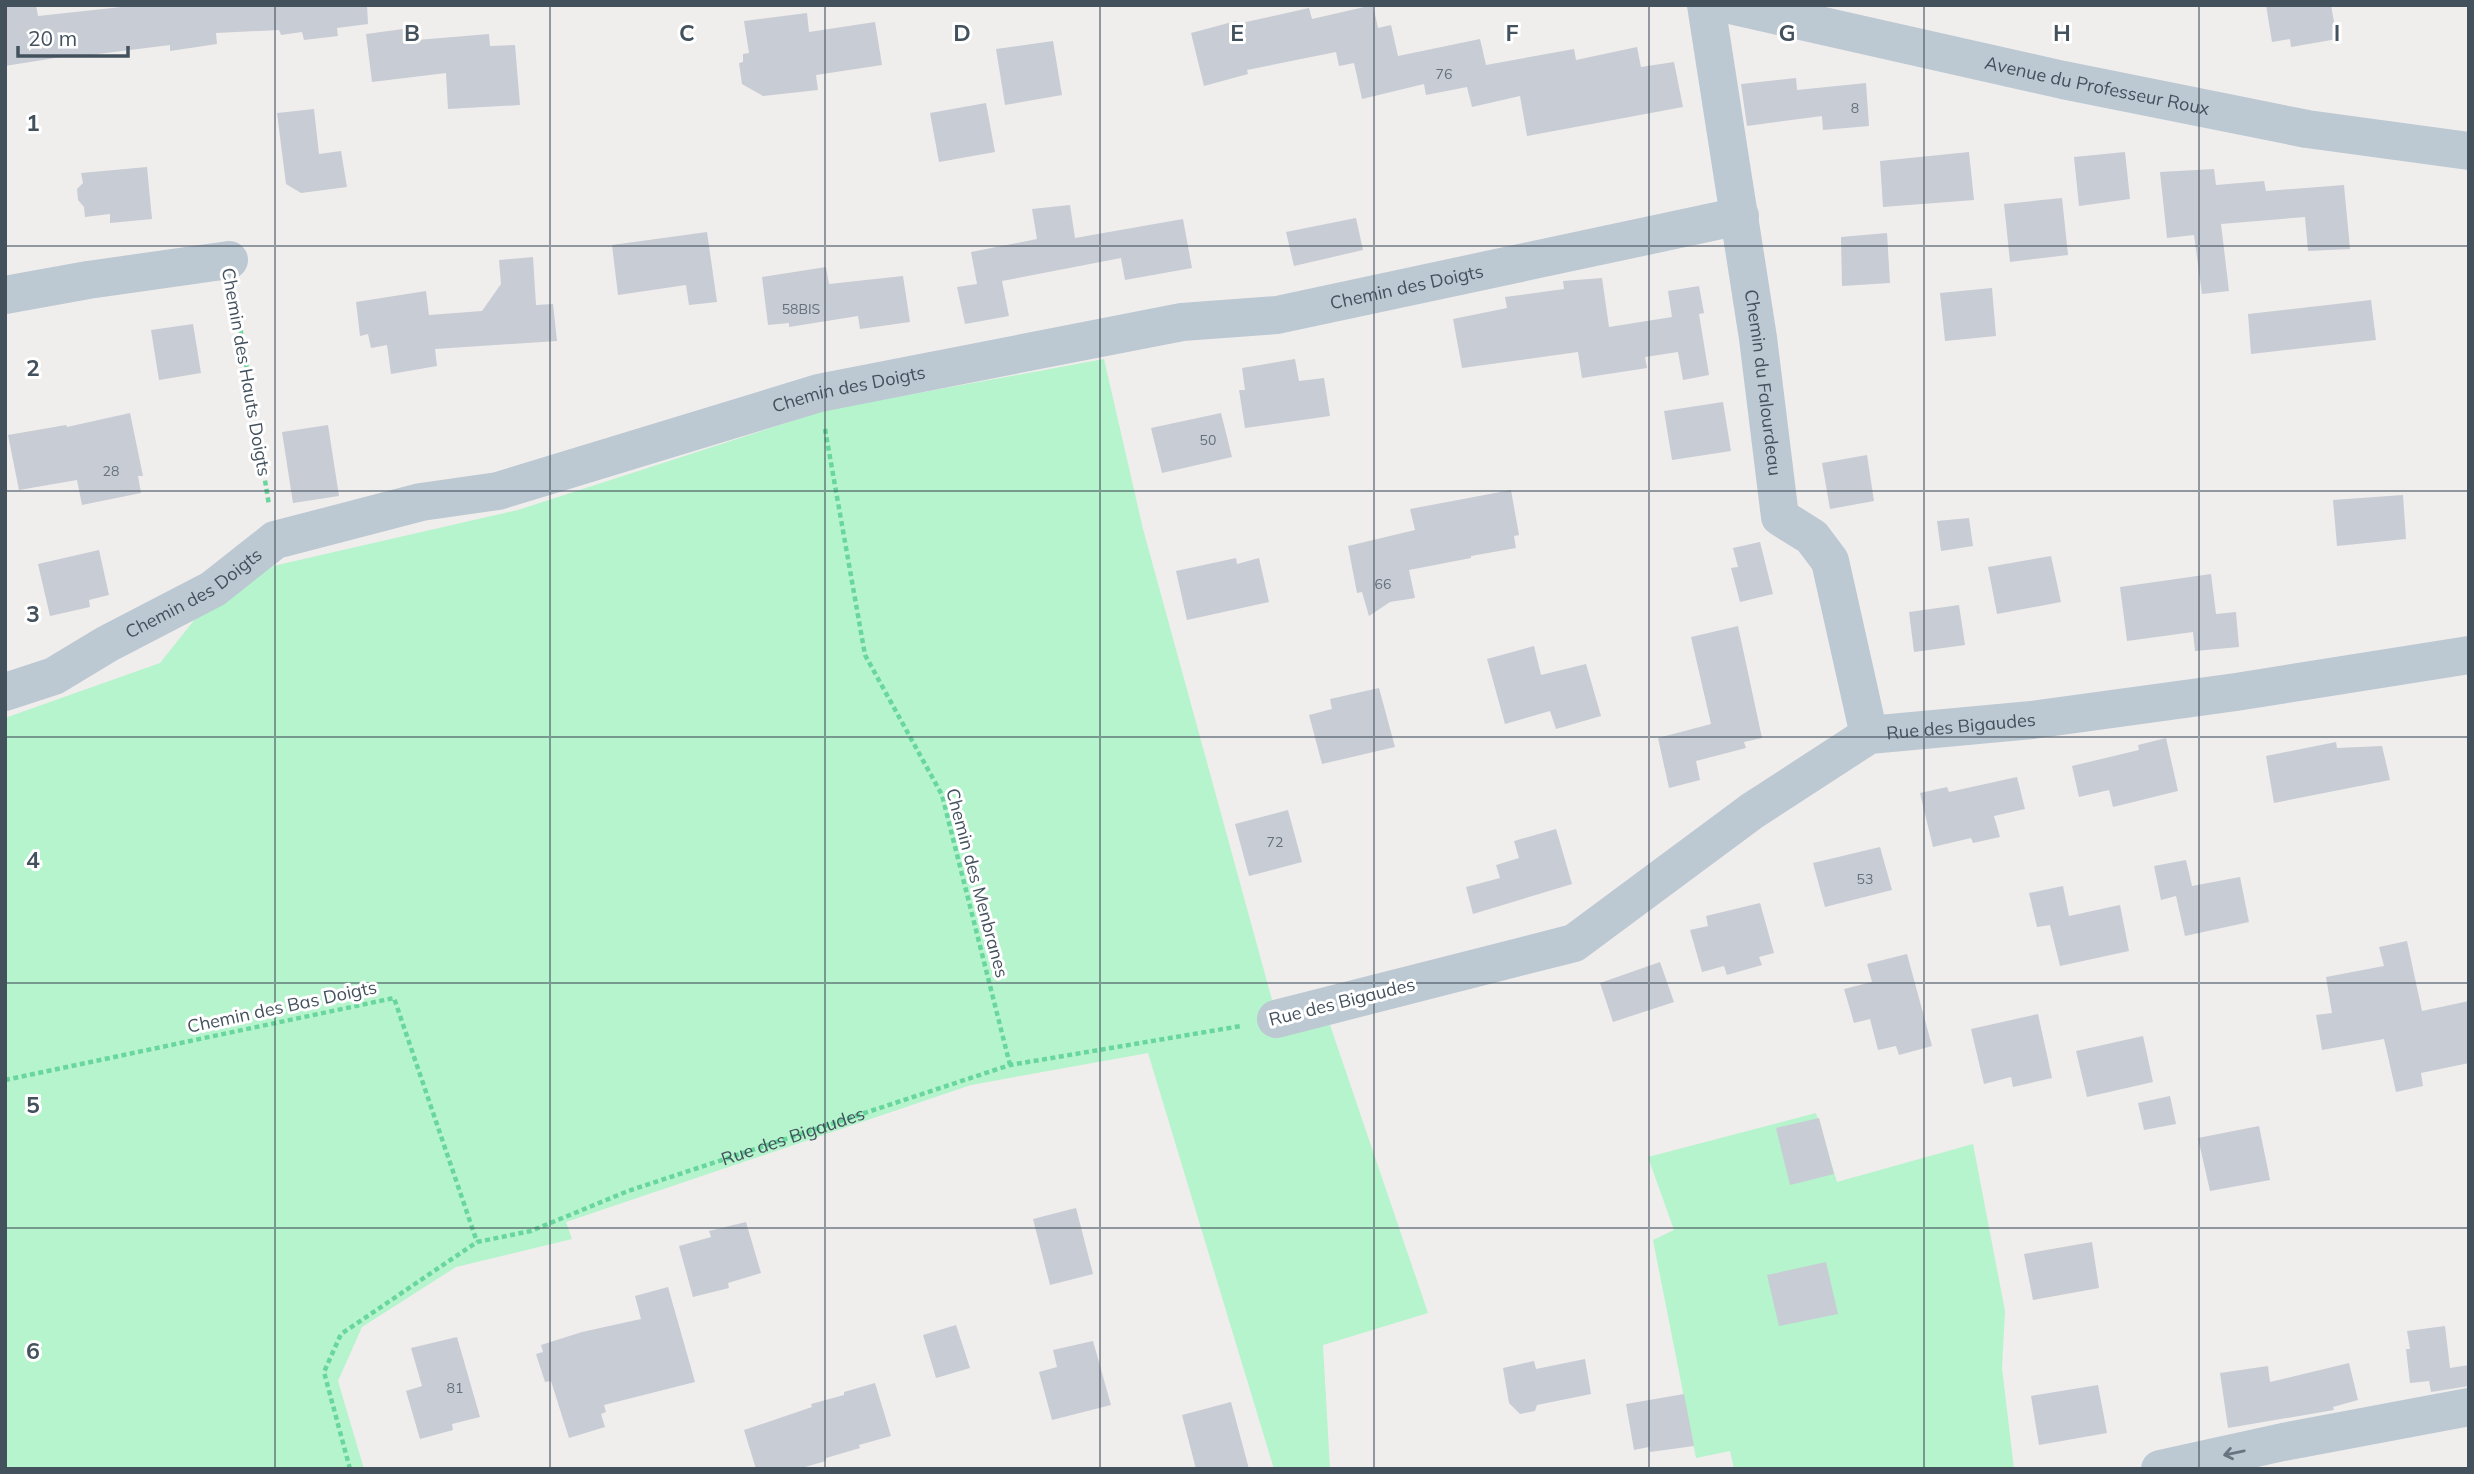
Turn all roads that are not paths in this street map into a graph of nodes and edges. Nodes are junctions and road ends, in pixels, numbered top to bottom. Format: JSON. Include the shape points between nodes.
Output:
{"nodes":[{"id":1,"x":1706,"y":5,"type":"edge"},
{"id":2,"x":1730,"y":5,"type":"edge"},
{"id":3,"x":2469,"y":151,"type":"edge"},
{"id":4,"x":1740,"y":216,"type":"junction"},
{"id":5,"x":229,"y":260,"type":"road end"},
{"id":6,"x":5,"y":295,"type":"edge"},
{"id":7,"x":2469,"y":655,"type":"edge"},
{"id":8,"x":5,"y":692,"type":"edge"},
{"id":9,"x":1869,"y":735,"type":"junction"},
{"id":10,"x":1276,"y":1020,"type":"road end"},
{"id":11,"x":2469,"y":1407,"type":"edge"},
{"id":12,"x":2469,"y":1426,"type":"edge"},
{"id":13,"x":2289,"y":1460,"type":"edge"},
{"id":14,"x":2160,"y":1469,"type":"edge"}],
"edges":[{"from":1,"to":4,"type":"street","name":"Chemin du Falourdeau"},
{"from":2,"to":3,"type":"street","name":"Avenue du Professeur Roux","via":[[2307,130]]},
{"from":4,"to":8,"type":"street","name":"Chemin des Doigts","via":[[1277,315],[1181,322],[819,393],[498,491],[421,502],[275,540],[213,589],[54,676]]},
{"from":4,"to":9,"type":"street","name":"Chemin du Falourdeau","via":[[1780,517],[1812,537],[1830,561]]},
{"from":5,"to":6,"type":"street","name":"Chemin des Hauts Doigts"},
{"from":7,"to":9,"type":"street","name":"Rue des Bigaudes","via":[[2032,720]]},
{"from":9,"to":10,"type":"street","name":"Rue des Bigaudes","via":[[1752,811],[1574,943]]},
{"from":11,"to":13,"type":"street"},
{"from":12,"to":13,"type":"street"},
{"from":13,"to":14,"type":"street","one_way":true}]}
